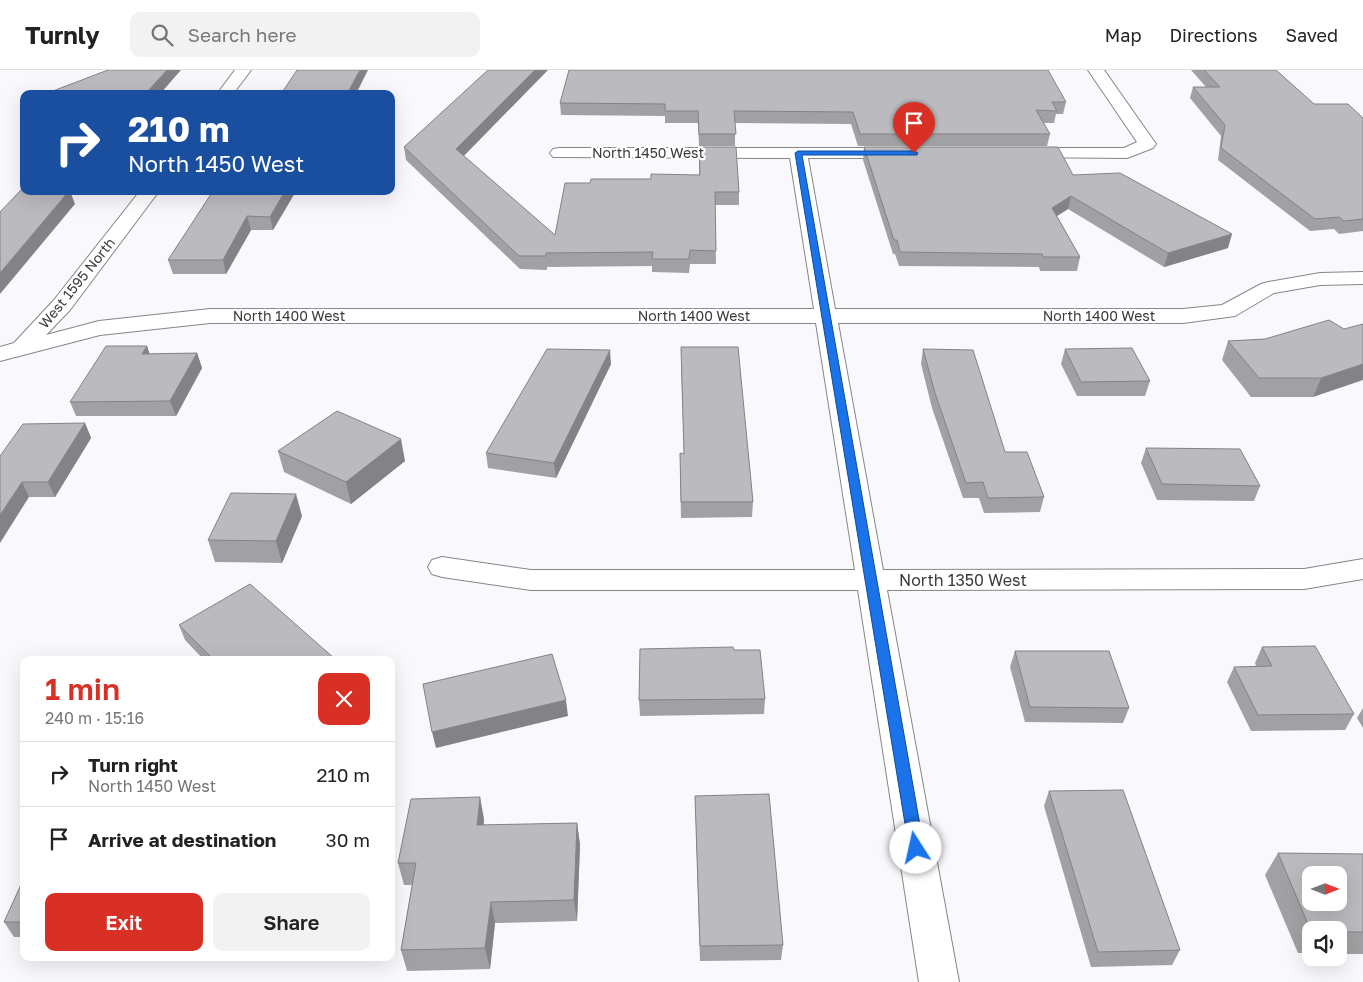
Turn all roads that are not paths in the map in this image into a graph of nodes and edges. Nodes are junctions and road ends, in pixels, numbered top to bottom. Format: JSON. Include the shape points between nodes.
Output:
{"nodes":[{"id":1,"x":243,"y":70,"type":"edge"},
{"id":2,"x":1096,"y":70,"type":"edge"},
{"id":3,"x":228,"y":90,"type":"edge"},
{"id":4,"x":559,"y":153,"type":"dead end"},
{"id":5,"x":798,"y":153,"type":"junction"},
{"id":6,"x":918,"y":153,"type":"edge"},
{"id":7,"x":1007,"y":153,"type":"edge"},
{"id":8,"x":147,"y":195,"type":"edge"},
{"id":9,"x":1363,"y":278,"type":"edge"},
{"id":10,"x":826,"y":316,"type":"junction"},
{"id":11,"x":22,"y":348,"type":"junction"},
{"id":12,"x":0,"y":354,"type":"edge"},
{"id":13,"x":0,"y":371,"type":"edge"},
{"id":14,"x":442,"y":567,"type":"dead end"},
{"id":15,"x":1363,"y":569,"type":"edge"},
{"id":16,"x":871,"y":580,"type":"junction"},
{"id":17,"x":939,"y":982,"type":"edge"}],
"edges":[{"from":1,"to":3,"type":"street"},
{"from":2,"to":7,"type":"street","via":[[1147,144],[1126,153]]},
{"from":4,"to":5,"type":"street","name":"North 1450 West"},
{"from":5,"to":6,"type":"street","name":"North 1450 West"},
{"from":5,"to":10,"type":"street"},
{"from":8,"to":11,"type":"street","name":"West 1595 North","via":[[62,305]]},
{"from":9,"to":10,"type":"street","name":"North 1400 West","via":[[1320,278],[1268,288],[1227,311],[1183,316]]},
{"from":10,"to":11,"type":"street","name":"North 1400 West","via":[[210,316],[99,328]]},
{"from":10,"to":16,"type":"street"},
{"from":11,"to":12,"type":"street","name":"North 1400 West"},
{"from":11,"to":13,"type":"street","name":"West 1595 North"},
{"from":14,"to":16,"type":"street","name":"North 1350 West","via":[[531,580]]},
{"from":15,"to":16,"type":"street","name":"North 1350 West","via":[[1304,579]]},
{"from":16,"to":17,"type":"street"}]}
